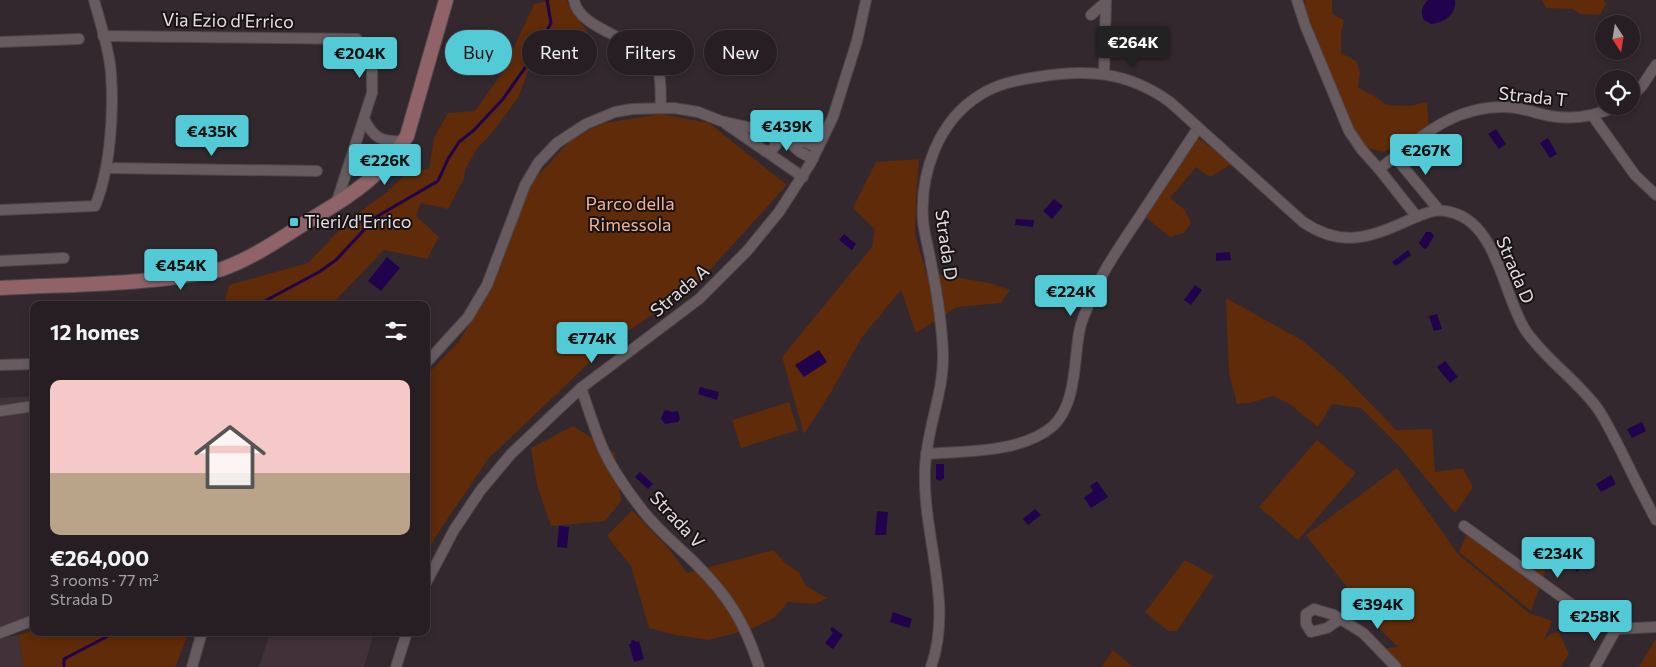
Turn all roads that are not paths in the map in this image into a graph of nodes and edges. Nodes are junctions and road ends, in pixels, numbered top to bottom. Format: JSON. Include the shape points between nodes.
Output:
{"nodes":[{"id":1,"x":94,"y":0,"type":"edge"},
{"id":2,"x":446,"y":0,"type":"edge"},
{"id":3,"x":574,"y":0,"type":"edge"},
{"id":4,"x":866,"y":0,"type":"edge"},
{"id":5,"x":1297,"y":0,"type":"edge"},
{"id":6,"x":1106,"y":1,"type":"edge"},
{"id":7,"x":1091,"y":15,"type":"dead end"},
{"id":8,"x":103,"y":36,"type":"junction"},
{"id":9,"x":79,"y":39,"type":"dead end"},
{"id":10,"x":0,"y":42,"type":"edge"},
{"id":11,"x":1656,"y":65,"type":"edge"},
{"id":12,"x":1104,"y":74,"type":"junction"},
{"id":13,"x":1640,"y":88,"type":"edge"},
{"id":14,"x":661,"y":108,"type":"junction"},
{"id":15,"x":1595,"y":114,"type":"edge"},
{"id":16,"x":1592,"y":115,"type":"junction"},
{"id":17,"x":364,"y":119,"type":"junction"},
{"id":18,"x":721,"y":121,"type":"junction"},
{"id":19,"x":1198,"y":128,"type":"junction"},
{"id":20,"x":772,"y":135,"type":"junction"},
{"id":21,"x":405,"y":141,"type":"junction"},
{"id":22,"x":765,"y":152,"type":"junction"},
{"id":23,"x":815,"y":154,"type":"junction"},
{"id":24,"x":1395,"y":158,"type":"junction"},
{"id":25,"x":106,"y":168,"type":"junction"},
{"id":26,"x":1379,"y":169,"type":"junction"},
{"id":27,"x":317,"y":170,"type":"dead end"},
{"id":28,"x":802,"y":177,"type":"junction"},
{"id":29,"x":1656,"y":195,"type":"edge"},
{"id":30,"x":336,"y":204,"type":"junction"},
{"id":31,"x":0,"y":210,"type":"edge"},
{"id":32,"x":1439,"y":210,"type":"junction"},
{"id":33,"x":1417,"y":217,"type":"junction"},
{"id":34,"x":64,"y":258,"type":"dead end"},
{"id":35,"x":0,"y":262,"type":"edge"},
{"id":36,"x":0,"y":288,"type":"edge"},
{"id":37,"x":430,"y":360,"type":"edge"},
{"id":38,"x":30,"y":364,"type":"edge"},
{"id":39,"x":0,"y":365,"type":"edge"},
{"id":40,"x":581,"y":388,"type":"junction"},
{"id":41,"x":30,"y":407,"type":"edge"},
{"id":42,"x":0,"y":411,"type":"edge"},
{"id":43,"x":926,"y":454,"type":"junction"},
{"id":44,"x":1656,"y":520,"type":"edge"},
{"id":45,"x":1464,"y":526,"type":"dead end"},
{"id":46,"x":430,"y":575,"type":"edge"},
{"id":47,"x":1340,"y":618,"type":"dead end"},
{"id":48,"x":30,"y":622,"type":"edge"},
{"id":49,"x":1656,"y":627,"type":"edge"},
{"id":50,"x":1616,"y":629,"type":"junction"},
{"id":51,"x":0,"y":633,"type":"edge"},
{"id":52,"x":201,"y":636,"type":"edge"},
{"id":53,"x":406,"y":636,"type":"edge"},
{"id":54,"x":192,"y":667,"type":"edge"},
{"id":55,"x":396,"y":667,"type":"edge"},
{"id":56,"x":759,"y":667,"type":"edge"},
{"id":57,"x":931,"y":667,"type":"edge"},
{"id":58,"x":1396,"y":667,"type":"edge"},
{"id":59,"x":1596,"y":667,"type":"edge"}],
"edges":[{"from":1,"to":8,"type":"street"},
{"from":2,"to":21,"type":"street"},
{"from":3,"to":14,"type":"street","via":[[579,12],[589,21],[644,52],[654,63],[660,77]]},
{"from":4,"to":23,"type":"street","name":"Strada A","via":[[836,108]]},
{"from":5,"to":26,"type":"street","via":[[1349,130]]},
{"from":6,"to":7,"type":"street"},
{"from":6,"to":12,"type":"street"},
{"from":8,"to":17,"type":"street","name":"Via Ezio d'Errico","via":[[357,39],[372,67],[372,92]]},
{"from":8,"to":25,"type":"street","via":[[111,73]]},
{"from":9,"to":10,"type":"street"},
{"from":11,"to":13,"type":"street"},
{"from":12,"to":19,"type":"street","name":"Strada D","via":[[1149,88]]},
{"from":12,"to":43,"type":"street","name":"Strada D","via":[[1052,74],[996,87],[962,108],[940,138],[927,170],[923,197],[923,221],[940,316],[943,355],[940,388]]},
{"from":14,"to":18,"type":"street","via":[[698,112]]},
{"from":14,"to":37,"type":"street","via":[[632,109],[599,118],[576,129],[547,153],[526,185],[487,285],[468,317]]},
{"from":15,"to":16,"type":"street","name":"Strada T"},
{"from":16,"to":24,"type":"street","name":"Strada T","via":[[1560,117],[1509,107],[1478,111],[1442,123]]},
{"from":16,"to":29,"type":"street","name":"Strada T","via":[[1635,175]]},
{"from":17,"to":21,"type":"street","via":[[378,138]]},
{"from":17,"to":30,"type":"street","name":"Via Ezio d'Errico"},
{"from":18,"to":20,"type":"street","via":[[742,122]]},
{"from":18,"to":22,"type":"street"},
{"from":19,"to":33,"type":"street","name":"Strada D","via":[[1317,231],[1337,238],[1360,238],[1382,233]]},
{"from":19,"to":43,"type":"street","via":[[1108,264],[1091,296],[1079,331],[1070,396],[1058,421],[1045,432],[1011,446]]},
{"from":20,"to":22,"type":"street","via":[[776,146]]},
{"from":20,"to":23,"type":"street","via":[[789,142],[805,142]]},
{"from":21,"to":30,"type":"street","via":[[373,177]]},
{"from":22,"to":28,"type":"street","via":[[779,161],[788,162]]},
{"from":23,"to":28,"type":"street","name":"Strada A"},
{"from":24,"to":26,"type":"street","name":"Strada T"},
{"from":24,"to":32,"type":"street"},
{"from":25,"to":27,"type":"street"},
{"from":25,"to":31,"type":"street","via":[[94,206]]},
{"from":26,"to":33,"type":"street"},
{"from":28,"to":40,"type":"street","name":"Strada A","via":[[779,212],[718,282]]},
{"from":30,"to":36,"type":"street","via":[[252,256],[208,273],[135,282]]},
{"from":32,"to":33,"type":"street","name":"Strada D"},
{"from":32,"to":44,"type":"street","name":"Strada D","via":[[1460,215],[1487,242],[1522,325],[1541,350],[1597,408]]},
{"from":34,"to":35,"type":"street"},
{"from":38,"to":39,"type":"street"},
{"from":40,"to":46,"type":"street","name":"Strada A","via":[[511,454],[480,491]]},
{"from":40,"to":56,"type":"street","name":"Strada V","via":[[614,470],[640,508],[732,605],[751,641]]},
{"from":41,"to":42,"type":"street"},
{"from":43,"to":57,"type":"street","name":"Strada D","via":[[924,477],[940,619],[939,639]]},
{"from":45,"to":50,"type":"street","via":[[1592,619]]},
{"from":47,"to":58,"type":"street","via":[[1363,632]]},
{"from":48,"to":51,"type":"street"},
{"from":49,"to":50,"type":"street"},
{"from":50,"to":59,"type":"street"},
{"from":52,"to":54,"type":"street"},
{"from":53,"to":55,"type":"street"}]}
